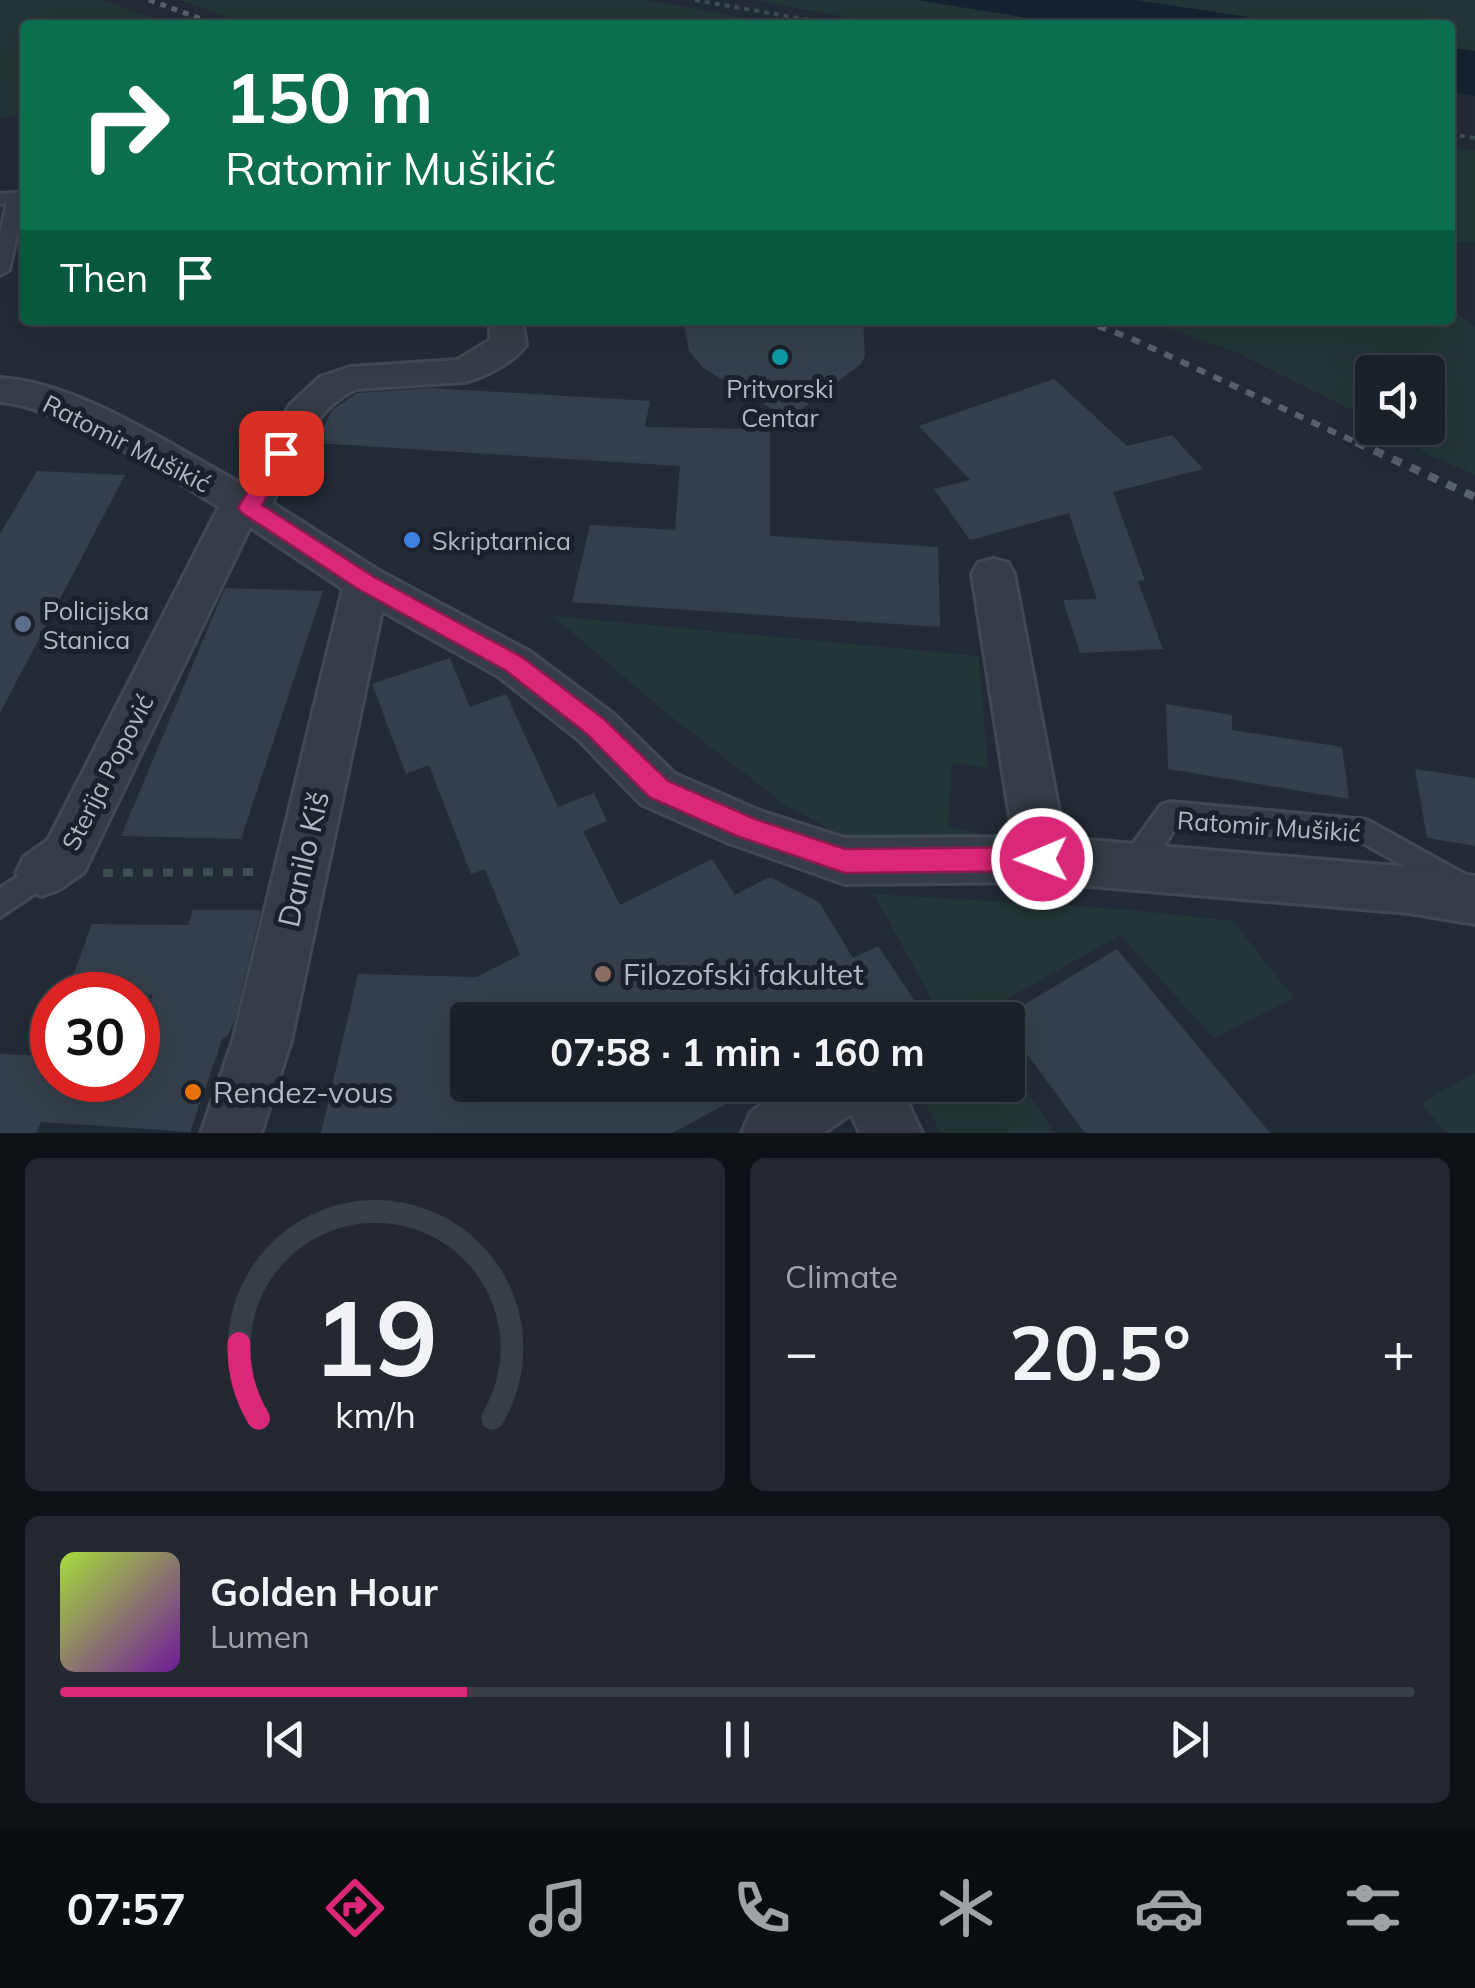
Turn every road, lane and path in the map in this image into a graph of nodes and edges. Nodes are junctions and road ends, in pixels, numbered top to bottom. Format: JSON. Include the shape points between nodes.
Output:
{"nodes":[{"id":1,"x":695,"y":0,"type":"edge"},
{"id":2,"x":809,"y":20,"type":"edge"},
{"id":3,"x":0,"y":199,"type":"edge"},
{"id":4,"x":0,"y":270,"type":"edge"},
{"id":5,"x":508,"y":325,"type":"edge"},
{"id":6,"x":0,"y":390,"type":"edge"},
{"id":7,"x":249,"y":508,"type":"junction"},
{"id":8,"x":993,"y":574,"type":"dead end"},
{"id":9,"x":366,"y":583,"type":"junction"},
{"id":10,"x":1042,"y":859,"type":"junction"},
{"id":11,"x":300,"y":871,"type":"junction"},
{"id":12,"x":42,"y":873,"type":"junction"},
{"id":13,"x":1475,"y":897,"type":"edge"},
{"id":14,"x":0,"y":904,"type":"edge"},
{"id":15,"x":818,"y":1102,"type":"edge"},
{"id":16,"x":876,"y":1102,"type":"edge"},
{"id":17,"x":231,"y":1133,"type":"edge"},
{"id":18,"x":772,"y":1133,"type":"edge"},
{"id":19,"x":892,"y":1133,"type":"edge"}],
"edges":[{"from":1,"to":2,"type":"path"},
{"from":3,"to":4,"type":"lane","via":[[17,198]]},
{"from":5,"to":7,"type":"street","via":[[508,345],[466,372],[333,382],[313,398]]},
{"from":6,"to":7,"type":"street","name":"Ratomir Mušikić","via":[[19,390],[76,411]]},
{"from":7,"to":9,"type":"street","name":"Ratomir Mušikić"},
{"from":7,"to":12,"type":"street","name":"Sterija Popović","via":[[234,517],[66,856]]},
{"from":8,"to":10,"type":"street"},
{"from":9,"to":10,"type":"street","name":"Ratomir Mušikić","via":[[514,664],[596,727],[658,789],[747,828],[845,861]]},
{"from":9,"to":11,"type":"street","name":"Danilo Kiš"},
{"from":10,"to":13,"type":"street","name":"Ratomir Mušikić"},
{"from":11,"to":12,"type":"path","name":"Sterija Popović"},
{"from":11,"to":17,"type":"street","name":"Danilo Kiš","via":[[262,1041]]},
{"from":12,"to":14,"type":"lane","name":"Sterija Popović"},
{"from":15,"to":18,"type":"street"},
{"from":16,"to":19,"type":"street"}]}
